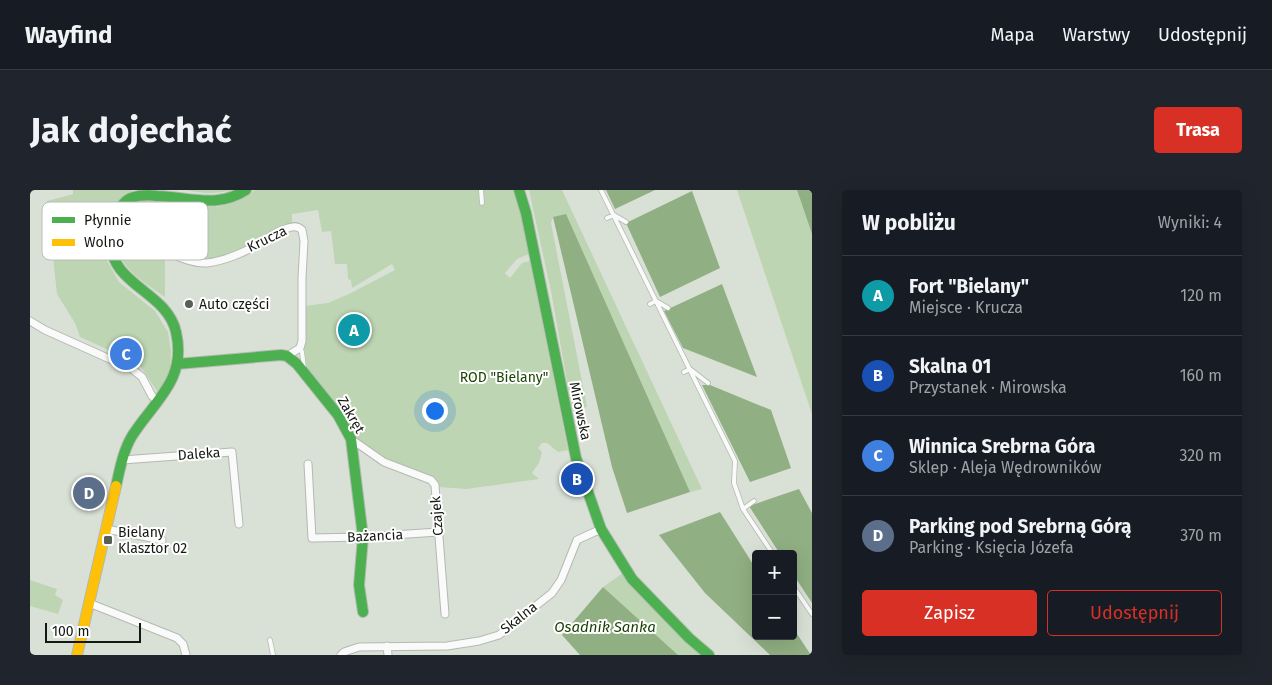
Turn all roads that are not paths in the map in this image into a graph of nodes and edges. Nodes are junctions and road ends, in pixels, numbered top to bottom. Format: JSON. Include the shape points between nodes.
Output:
{"nodes":[{"id":1,"x":246,"y":190,"type":"edge"},
{"id":2,"x":481,"y":190,"type":"edge"},
{"id":3,"x":519,"y":190,"type":"edge"},
{"id":4,"x":601,"y":190,"type":"edge"},
{"id":5,"x":127,"y":202,"type":"edge"},
{"id":6,"x":482,"y":203,"type":"dead end"},
{"id":7,"x":614,"y":215,"type":"junction"},
{"id":8,"x":607,"y":218,"type":"dead end"},
{"id":9,"x":626,"y":222,"type":"dead end"},
{"id":10,"x":114,"y":260,"type":"edge"},
{"id":11,"x":192,"y":260,"type":"edge"},
{"id":12,"x":656,"y":301,"type":"junction"},
{"id":13,"x":650,"y":304,"type":"dead end"},
{"id":14,"x":668,"y":308,"type":"dead end"},
{"id":15,"x":30,"y":321,"type":"edge"},
{"id":16,"x":300,"y":348,"type":"junction"},
{"id":17,"x":287,"y":356,"type":"junction"},
{"id":18,"x":178,"y":364,"type":"junction"},
{"id":19,"x":690,"y":368,"type":"junction"},
{"id":20,"x":684,"y":372,"type":"dead end"},
{"id":21,"x":305,"y":373,"type":"junction"},
{"id":22,"x":708,"y":383,"type":"dead end"},
{"id":23,"x":158,"y":402,"type":"junction"},
{"id":24,"x":351,"y":439,"type":"junction"},
{"id":25,"x":122,"y":460,"type":"junction"},
{"id":26,"x":308,"y":464,"type":"dead end"},
{"id":27,"x":754,"y":501,"type":"dead end"},
{"id":28,"x":743,"y":509,"type":"junction"},
{"id":29,"x":239,"y":524,"type":"dead end"},
{"id":30,"x":106,"y":529,"type":"junction"},
{"id":31,"x":601,"y":529,"type":"junction"},
{"id":32,"x":438,"y":532,"type":"junction"},
{"id":33,"x":363,"y":537,"type":"junction"},
{"id":34,"x":162,"y":540,"type":"dead end"},
{"id":35,"x":769,"y":550,"type":"edge"},
{"id":36,"x":797,"y":592,"type":"edge"},
{"id":37,"x":89,"y":603,"type":"junction"},
{"id":38,"x":363,"y":612,"type":"dead end"},
{"id":39,"x":445,"y":614,"type":"dead end"},
{"id":40,"x":812,"y":614,"type":"edge"},
{"id":41,"x":270,"y":640,"type":"dead end"},
{"id":42,"x":387,"y":646,"type":"junction"},
{"id":43,"x":77,"y":655,"type":"edge"},
{"id":44,"x":186,"y":655,"type":"edge"},
{"id":45,"x":273,"y":655,"type":"edge"},
{"id":46,"x":342,"y":655,"type":"edge"},
{"id":47,"x":388,"y":655,"type":"edge"},
{"id":48,"x":709,"y":655,"type":"edge"}],
"edges":[{"from":1,"to":5,"type":"street","via":[[215,201],[156,190],[142,193]]},
{"from":2,"to":6,"type":"lane"},
{"from":3,"to":31,"type":"street","name":"Mirowska","via":[[575,454]]},
{"from":4,"to":7,"type":"lane"},
{"from":7,"to":8,"type":"lane"},
{"from":7,"to":9,"type":"lane"},
{"from":7,"to":12,"type":"lane"},
{"from":10,"to":18,"type":"street","via":[[126,278],[170,316],[177,333]]},
{"from":11,"to":16,"type":"street","name":"Krucza","via":[[215,262],[288,228],[302,230]]},
{"from":12,"to":13,"type":"lane"},
{"from":12,"to":14,"type":"lane"},
{"from":12,"to":19,"type":"lane"},
{"from":15,"to":23,"type":"street","via":[[132,369],[142,377]]},
{"from":16,"to":17,"type":"street"},
{"from":16,"to":21,"type":"lane"},
{"from":17,"to":18,"type":"street"},
{"from":17,"to":21,"type":"street","name":"Zakręt"},
{"from":18,"to":23,"type":"street","via":[[174,380]]},
{"from":19,"to":20,"type":"lane"},
{"from":19,"to":22,"type":"lane"},
{"from":19,"to":28,"type":"lane","via":[[735,461],[734,483]]},
{"from":21,"to":24,"type":"street","name":"Zakręt","via":[[338,415]]},
{"from":23,"to":25,"type":"street","via":[[131,436]]},
{"from":24,"to":32,"type":"street","name":"Czajek","via":[[384,462],[431,480],[435,485]]},
{"from":24,"to":33,"type":"street","name":"Zakręt"},
{"from":25,"to":29,"type":"street","name":"Daleka","via":[[232,452]]},
{"from":25,"to":30,"type":"street"},
{"from":26,"to":33,"type":"street","name":"Bażancia","via":[[312,538]]},
{"from":27,"to":28,"type":"lane"},
{"from":28,"to":35,"type":"lane"},
{"from":30,"to":34,"type":"street"},
{"from":30,"to":37,"type":"street"},
{"from":31,"to":42,"type":"street","name":"Skalna","via":[[577,540],[561,580],[552,593],[499,635],[447,646]]},
{"from":31,"to":48,"type":"street","name":"Mirowska","via":[[632,579]]},
{"from":32,"to":33,"type":"street","name":"Bażancia"},
{"from":32,"to":39,"type":"street","name":"Czajek"},
{"from":33,"to":38,"type":"street","name":"Zakręt","via":[[359,582]]},
{"from":36,"to":40,"type":"lane"},
{"from":37,"to":43,"type":"street"},
{"from":37,"to":44,"type":"street","via":[[177,638]]},
{"from":41,"to":45,"type":"lane"},
{"from":42,"to":46,"type":"street","name":"Skalna","via":[[359,647]]},
{"from":42,"to":47,"type":"street"}]}
